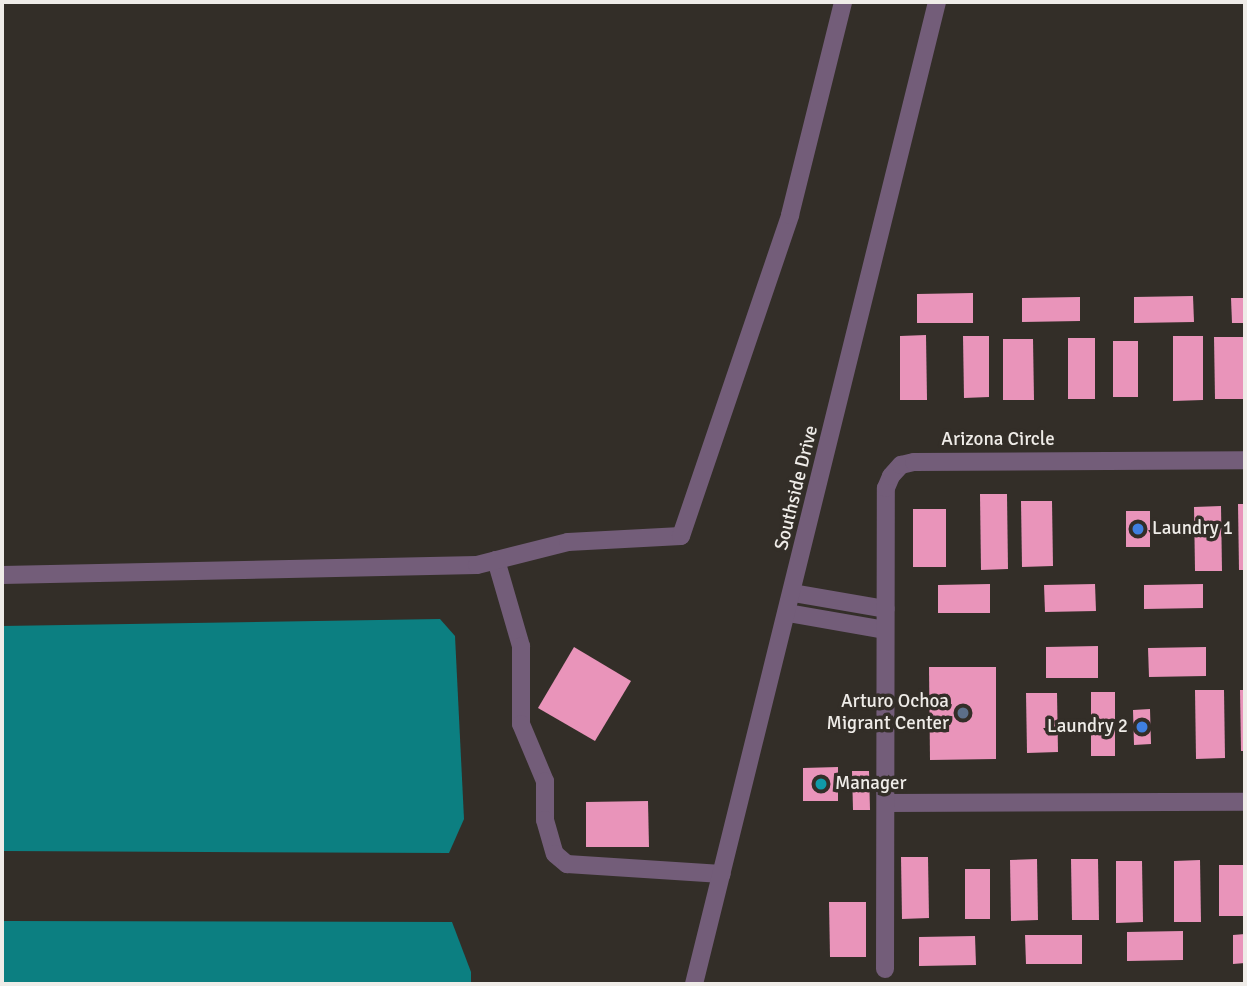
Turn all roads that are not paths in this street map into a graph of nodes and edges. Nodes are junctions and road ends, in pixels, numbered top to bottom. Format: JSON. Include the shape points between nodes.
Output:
{"nodes":[{"id":1,"x":843,"y":2,"type":"edge"},
{"id":2,"x":937,"y":2,"type":"edge"},
{"id":3,"x":1245,"y":460,"type":"edge"},
{"id":4,"x":496,"y":560,"type":"junction"},
{"id":5,"x":2,"y":575,"type":"edge"},
{"id":6,"x":793,"y":593,"type":"junction"},
{"id":7,"x":886,"y":609,"type":"junction"},
{"id":8,"x":788,"y":613,"type":"junction"},
{"id":9,"x":885,"y":630,"type":"junction"},
{"id":10,"x":886,"y":803,"type":"junction"},
{"id":11,"x":1245,"y":803,"type":"edge"},
{"id":12,"x":722,"y":874,"type":"junction"},
{"id":13,"x":886,"y":970,"type":"dead end"},
{"id":14,"x":694,"y":984,"type":"edge"}],
"edges":[{"from":1,"to":4,"type":"street","via":[[790,215],[681,536],[568,542]]},
{"from":2,"to":6,"type":"street","name":"Southside Drive"},
{"from":3,"to":7,"type":"street","name":"Arizona Circle","via":[[901,465],[886,488]]},
{"from":4,"to":5,"type":"street","via":[[477,565]]},
{"from":4,"to":12,"type":"street","via":[[520,646],[521,724],[545,781],[545,820],[555,854],[567,864]]},
{"from":6,"to":7,"type":"street"},
{"from":6,"to":8,"type":"street","name":"Southside Drive"},
{"from":7,"to":9,"type":"street","name":"Arizona Circle"},
{"from":8,"to":9,"type":"street"},
{"from":8,"to":12,"type":"street","name":"Southside Drive"},
{"from":9,"to":10,"type":"street","name":"Arizona Circle"},
{"from":10,"to":11,"type":"street"},
{"from":10,"to":13,"type":"street","name":"Arizona Circle"},
{"from":12,"to":14,"type":"street","name":"Southside Drive"}]}
